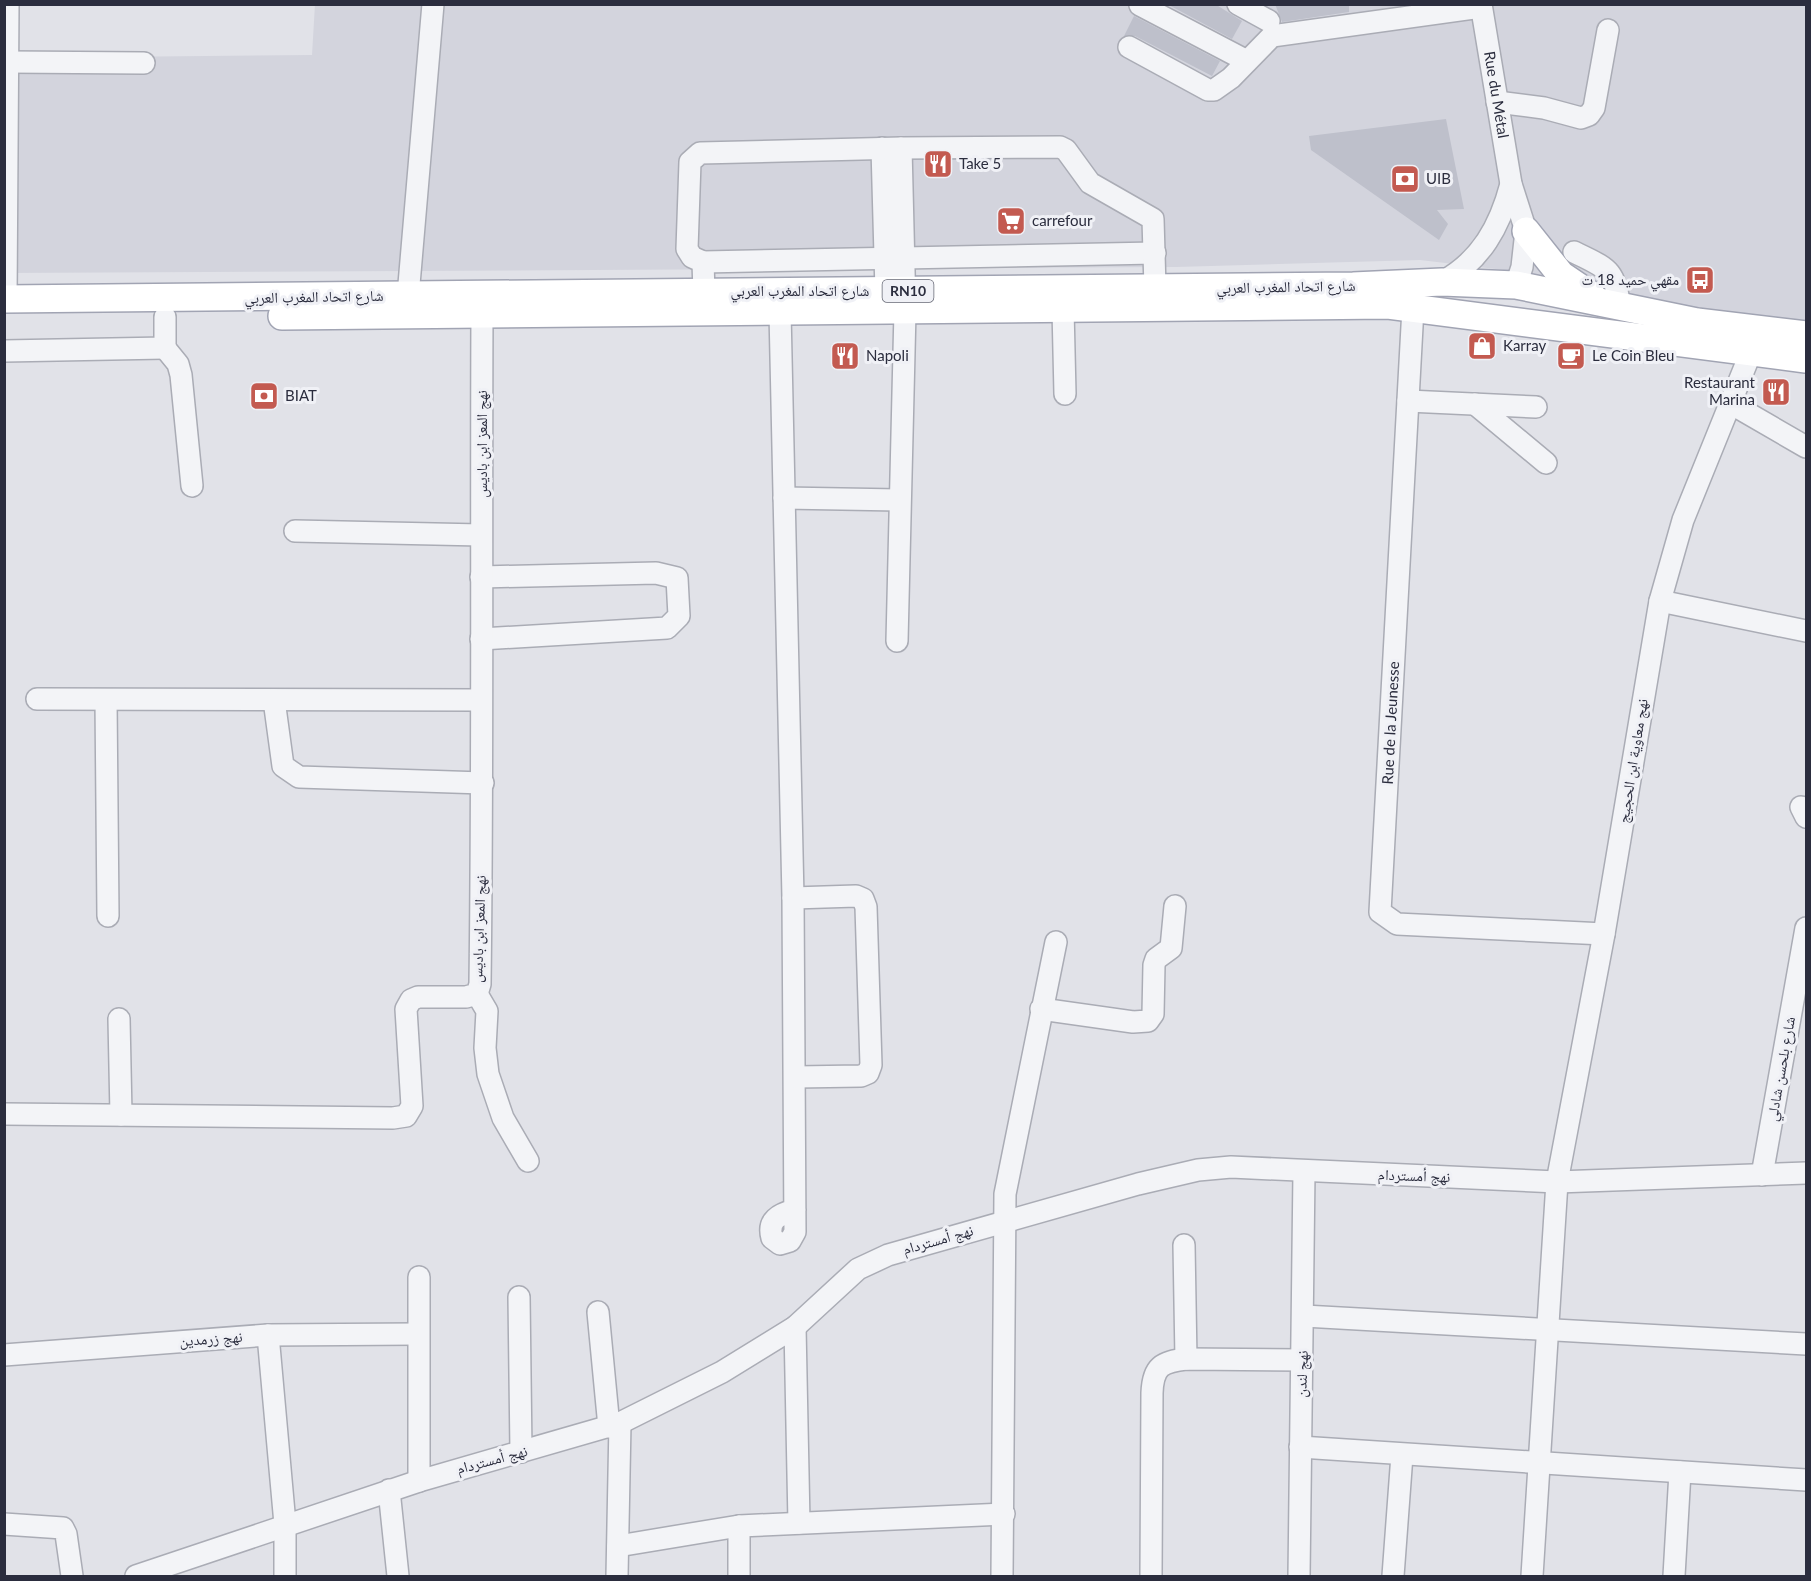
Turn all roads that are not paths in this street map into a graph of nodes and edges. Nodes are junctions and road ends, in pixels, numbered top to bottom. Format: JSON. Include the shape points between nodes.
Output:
{"nodes":[{"id":1,"x":8,"y":4,"type":"edge"},
{"id":2,"x":433,"y":4,"type":"edge"},
{"id":3,"x":1238,"y":4,"type":"edge"},
{"id":4,"x":1140,"y":5,"type":"edge"},
{"id":5,"x":1481,"y":6,"type":"edge"},
{"id":6,"x":1269,"y":20,"type":"edge"},
{"id":7,"x":1608,"y":30,"type":"dead end"},
{"id":8,"x":1129,"y":47,"type":"dead end"},
{"id":9,"x":1247,"y":61,"type":"junction"},
{"id":10,"x":8,"y":62,"type":"junction"},
{"id":11,"x":144,"y":63,"type":"dead end"},
{"id":12,"x":1497,"y":102,"type":"junction"},
{"id":13,"x":891,"y":148,"type":"junction"},
{"id":14,"x":1511,"y":184,"type":"junction"},
{"id":15,"x":1526,"y":231,"type":"junction"},
{"id":16,"x":1574,"y":252,"type":"dead end"},
{"id":17,"x":1155,"y":253,"type":"junction"},
{"id":18,"x":895,"y":257,"type":"junction"},
{"id":19,"x":703,"y":262,"type":"junction"},
{"id":20,"x":1442,"y":282,"type":"junction"},
{"id":21,"x":1516,"y":285,"type":"junction"},
{"id":22,"x":1155,"y":288,"type":"junction"},
{"id":23,"x":704,"y":292,"type":"junction"},
{"id":24,"x":899,"y":298,"type":"junction"},
{"id":25,"x":407,"y":305,"type":"junction"},
{"id":26,"x":5,"y":306,"type":"edge"},
{"id":27,"x":1617,"y":307,"type":"junction"},
{"id":28,"x":1413,"y":308,"type":"junction"},
{"id":29,"x":1063,"y":309,"type":"junction"},
{"id":30,"x":780,"y":312,"type":"junction"},
{"id":31,"x":482,"y":314,"type":"junction"},
{"id":32,"x":165,"y":317,"type":"junction"},
{"id":33,"x":1806,"y":335,"type":"edge"},
{"id":34,"x":165,"y":348,"type":"junction"},
{"id":35,"x":4,"y":351,"type":"edge"},
{"id":36,"x":1751,"y":352,"type":"junction"},
{"id":37,"x":1806,"y":359,"type":"edge"},
{"id":38,"x":1065,"y":393,"type":"dead end"},
{"id":39,"x":1408,"y":401,"type":"junction"},
{"id":40,"x":1730,"y":403,"type":"junction"},
{"id":41,"x":1475,"y":404,"type":"junction"},
{"id":42,"x":1536,"y":407,"type":"dead end"},
{"id":43,"x":1806,"y":447,"type":"edge"},
{"id":44,"x":1546,"y":463,"type":"dead end"},
{"id":45,"x":192,"y":486,"type":"dead end"},
{"id":46,"x":784,"y":498,"type":"junction"},
{"id":47,"x":899,"y":500,"type":"junction"},
{"id":48,"x":295,"y":531,"type":"dead end"},
{"id":49,"x":481,"y":535,"type":"junction"},
{"id":50,"x":481,"y":577,"type":"junction"},
{"id":51,"x":1660,"y":601,"type":"junction"},
{"id":52,"x":1806,"y":631,"type":"edge"},
{"id":53,"x":481,"y":639,"type":"junction"},
{"id":54,"x":897,"y":641,"type":"dead end"},
{"id":55,"x":37,"y":699,"type":"dead end"},
{"id":56,"x":106,"y":700,"type":"junction"},
{"id":57,"x":274,"y":700,"type":"junction"},
{"id":58,"x":480,"y":700,"type":"junction"},
{"id":59,"x":483,"y":783,"type":"junction"},
{"id":60,"x":793,"y":898,"type":"junction"},
{"id":61,"x":1176,"y":906,"type":"dead end"},
{"id":62,"x":108,"y":916,"type":"dead end"},
{"id":63,"x":1806,"y":928,"type":"edge"},
{"id":64,"x":1604,"y":934,"type":"junction"},
{"id":65,"x":1056,"y":942,"type":"dead end"},
{"id":66,"x":477,"y":994,"type":"junction"},
{"id":67,"x":1041,"y":1009,"type":"junction"},
{"id":68,"x":118,"y":1019,"type":"dead end"},
{"id":69,"x":796,"y":1077,"type":"junction"},
{"id":70,"x":4,"y":1114,"type":"edge"},
{"id":71,"x":121,"y":1115,"type":"junction"},
{"id":72,"x":528,"y":1161,"type":"dead end"},
{"id":73,"x":1304,"y":1172,"type":"junction"},
{"id":74,"x":1806,"y":1173,"type":"edge"},
{"id":75,"x":1762,"y":1175,"type":"junction"},
{"id":76,"x":1557,"y":1182,"type":"junction"},
{"id":77,"x":795,"y":1210,"type":"dead end"},
{"id":78,"x":1003,"y":1221,"type":"junction"},
{"id":79,"x":1184,"y":1245,"type":"dead end"},
{"id":80,"x":419,"y":1277,"type":"dead end"},
{"id":81,"x":519,"y":1297,"type":"dead end"},
{"id":82,"x":598,"y":1312,"type":"dead end"},
{"id":83,"x":1304,"y":1316,"type":"junction"},
{"id":84,"x":795,"y":1327,"type":"junction"},
{"id":85,"x":1548,"y":1331,"type":"junction"},
{"id":86,"x":417,"y":1334,"type":"junction"},
{"id":87,"x":268,"y":1335,"type":"junction"},
{"id":88,"x":1806,"y":1344,"type":"edge"},
{"id":89,"x":4,"y":1355,"type":"edge"},
{"id":90,"x":1186,"y":1359,"type":"junction"},
{"id":91,"x":1302,"y":1360,"type":"junction"},
{"id":92,"x":615,"y":1425,"type":"junction"},
{"id":93,"x":1300,"y":1447,"type":"junction"},
{"id":94,"x":521,"y":1452,"type":"junction"},
{"id":95,"x":1402,"y":1455,"type":"junction"},
{"id":96,"x":1539,"y":1463,"type":"junction"},
{"id":97,"x":1680,"y":1472,"type":"junction"},
{"id":98,"x":1806,"y":1480,"type":"edge"},
{"id":99,"x":419,"y":1481,"type":"junction"},
{"id":100,"x":389,"y":1490,"type":"junction"},
{"id":101,"x":1004,"y":1514,"type":"junction"},
{"id":102,"x":799,"y":1523,"type":"junction"},
{"id":103,"x":4,"y":1524,"type":"edge"},
{"id":104,"x":285,"y":1524,"type":"junction"},
{"id":105,"x":739,"y":1526,"type":"junction"},
{"id":106,"x":618,"y":1546,"type":"junction"},
{"id":107,"x":72,"y":1576,"type":"edge"},
{"id":108,"x":136,"y":1576,"type":"edge"},
{"id":109,"x":285,"y":1576,"type":"edge"},
{"id":110,"x":398,"y":1576,"type":"edge"},
{"id":111,"x":617,"y":1576,"type":"edge"},
{"id":112,"x":739,"y":1576,"type":"edge"},
{"id":113,"x":1002,"y":1576,"type":"edge"},
{"id":114,"x":1151,"y":1576,"type":"edge"},
{"id":115,"x":1299,"y":1576,"type":"edge"},
{"id":116,"x":1393,"y":1576,"type":"edge"},
{"id":117,"x":1532,"y":1576,"type":"edge"},
{"id":118,"x":1674,"y":1576,"type":"edge"}],
"edges":[{"from":1,"to":10,"type":"street"},
{"from":2,"to":25,"type":"street"},
{"from":3,"to":6,"type":"street"},
{"from":4,"to":9,"type":"street"},
{"from":5,"to":6,"type":"street"},
{"from":5,"to":12,"type":"street","name":"Rue du Métal"},
{"from":6,"to":9,"type":"street"},
{"from":7,"to":12,"type":"street","via":[[1594,108],[1589,116],[1581,118]]},
{"from":8,"to":9,"type":"street","via":[[1208,90],[1231,78]]},
{"from":10,"to":11,"type":"street"},
{"from":10,"to":26,"type":"street"},
{"from":12,"to":14,"type":"street","name":"Rue du Métal"},
{"from":13,"to":17,"type":"street","via":[[1060,147],[1090,183],[1153,219]]},
{"from":13,"to":18,"type":"street"},
{"from":13,"to":19,"type":"street","via":[[693,156],[687,249],[692,257]]},
{"from":14,"to":15,"type":"street","name":"Rue du Métal"},
{"from":14,"to":20,"type":"street","name":"Rue du Métal","via":[[1491,238],[1458,273]]},
{"from":15,"to":21,"type":"street","name":"Rue du Métal"},
{"from":15,"to":27,"type":"main road","via":[[1561,275],[1583,292]]},
{"from":16,"to":27,"type":"street","via":[[1610,272],[1616,282]]},
{"from":17,"to":18,"type":"street"},
{"from":17,"to":22,"type":"street"},
{"from":18,"to":19,"type":"street"},
{"from":18,"to":24,"type":"street"},
{"from":19,"to":23,"type":"street"},
{"from":20,"to":21,"type":"main road","name":"شارع اتحاد المغرب العربي","number":"RN10"},
{"from":20,"to":22,"type":"main road","name":"شارع اتحاد المغرب العربي","number":"RN10"},
{"from":21,"to":27,"type":"main road","name":"شارع اتحاد المغرب العربي","number":"RN10"},
{"from":21,"to":28,"type":"main road","via":[[1464,304]]},
{"from":22,"to":24,"type":"main road","name":"شارع اتحاد المغرب العربي","number":"RN10"},
{"from":23,"to":24,"type":"main road","name":"شارع اتحاد المغرب العربي","number":"RN10"},
{"from":23,"to":25,"type":"main road","name":"شارع اتحاد المغرب العربي","number":"RN10"},
{"from":24,"to":29,"type":"main road","name":"شارع اتحاد المغرب العربي","number":"RN10"},
{"from":24,"to":30,"type":"main road","name":"شارع اتحاد المغرب العربي","number":"RN10"},
{"from":24,"to":47,"type":"street"},
{"from":25,"to":26,"type":"main road","name":"شارع اتحاد المغرب العربي","number":"RN10"},
{"from":25,"to":31,"type":"main road","name":"شارع اتحاد المغرب العربي","number":"RN10"},
{"from":25,"to":32,"type":"main road","name":"شارع اتحاد المغرب العربي","number":"RN10"},
{"from":26,"to":32,"type":"main road","name":"شارع اتحاد المغرب العربي","number":"RN10"},
{"from":27,"to":33,"type":"main road","name":"شارع اتحاد المغرب العربي","number":"RN10","via":[[1697,322]]},
{"from":28,"to":29,"type":"main road","name":"شارع اتحاد المغرب العربي","number":"RN10","via":[[1388,305]]},
{"from":28,"to":36,"type":"main road","name":"شارع اتحاد المغرب العربي","number":"RN10"},
{"from":28,"to":39,"type":"street","name":"Rue de la Jeunesse"},
{"from":29,"to":38,"type":"street"},
{"from":30,"to":31,"type":"main road","name":"شارع اتحاد المغرب العربي","number":"RN10"},
{"from":30,"to":46,"type":"street"},
{"from":31,"to":49,"type":"street","name":"نهج المعز ابن باديس"},
{"from":32,"to":34,"type":"street"},
{"from":34,"to":35,"type":"street"},
{"from":34,"to":45,"type":"street","via":[[182,375]]},
{"from":36,"to":37,"type":"main road","name":"شارع اتحاد المغرب العربي","number":"RN10"},
{"from":36,"to":40,"type":"street","name":"نهج معاوية ابن الحجيج"},
{"from":39,"to":41,"type":"street"},
{"from":39,"to":64,"type":"street","name":"Rue de la Jeunesse","via":[[1380,912],[1398,924]]},
{"from":40,"to":43,"type":"street"},
{"from":40,"to":51,"type":"street","name":"نهج معاوية ابن الحجيج","via":[[1673,546]]},
{"from":41,"to":42,"type":"street"},
{"from":41,"to":44,"type":"street"},
{"from":46,"to":47,"type":"street"},
{"from":46,"to":60,"type":"street"},
{"from":47,"to":54,"type":"street"},
{"from":48,"to":49,"type":"street"},
{"from":49,"to":50,"type":"street","name":"نهج المعز ابن باديس"},
{"from":50,"to":53,"type":"street","name":"نهج المعز ابن باديس"},
{"from":50,"to":53,"type":"street","via":[[656,573],[677,578],[679,588],[678,615],[667,628]]},
{"from":51,"to":52,"type":"street"},
{"from":51,"to":64,"type":"street","name":"نهج معاوية ابن الحجيج"},
{"from":53,"to":58,"type":"street","name":"نهج المعز ابن باديس"},
{"from":55,"to":56,"type":"street"},
{"from":56,"to":57,"type":"street"},
{"from":56,"to":62,"type":"street"},
{"from":57,"to":58,"type":"street"},
{"from":57,"to":59,"type":"street","via":[[283,766],[299,777]]},
{"from":58,"to":59,"type":"street","name":"نهج المعز ابن باديس"},
{"from":59,"to":66,"type":"street","name":"نهج المعز ابن باديس"},
{"from":60,"to":69,"type":"street"},
{"from":60,"to":69,"type":"street","via":[[863,899],[871,1065],[861,1076]]},
{"from":61,"to":67,"type":"street","via":[[1171,948],[1154,965],[1153,1014],[1148,1021]]},
{"from":63,"to":75,"type":"street","name":"شارع بلحسن شادلي"},
{"from":64,"to":76,"type":"street","name":"نهج معاوية ابن الحجيج"},
{"from":65,"to":67,"type":"street"},
{"from":66,"to":71,"type":"street","name":"نهج المعز ابن باديس","via":[[411,1000],[406,1009],[412,1106],[406,1116]]},
{"from":66,"to":72,"type":"street","via":[[487,1011],[488,1074],[503,1118]]},
{"from":67,"to":78,"type":"street","via":[[1007,1180]]},
{"from":68,"to":71,"type":"street"},
{"from":69,"to":77,"type":"street"},
{"from":70,"to":71,"type":"street","name":"نهج المعز ابن باديس"},
{"from":73,"to":76,"type":"street","name":"نهج أمستردام"},
{"from":73,"to":78,"type":"street","name":"نهج أمستردام","via":[[1231,1167],[1198,1170]]},
{"from":73,"to":83,"type":"street","name":"نهج لندن"},
{"from":74,"to":75,"type":"street","name":"نهج أمستردام"},
{"from":75,"to":76,"type":"street","name":"نهج أمستردام"},
{"from":76,"to":85,"type":"street","name":"نهج معاوية ابن الحجيج"},
{"from":78,"to":84,"type":"street","name":"نهج أمستردام","via":[[858,1269]]},
{"from":78,"to":101,"type":"street"},
{"from":79,"to":90,"type":"street"},
{"from":80,"to":86,"type":"street"},
{"from":81,"to":94,"type":"street"},
{"from":82,"to":92,"type":"street"},
{"from":83,"to":85,"type":"street"},
{"from":83,"to":91,"type":"street","name":"نهج لندن"},
{"from":84,"to":92,"type":"street","name":"نهج أمستردام","via":[[722,1372]]},
{"from":84,"to":102,"type":"street"},
{"from":85,"to":88,"type":"street"},
{"from":85,"to":96,"type":"street","name":"نهج معاوية ابن الحجيج"},
{"from":86,"to":87,"type":"street","name":"نهج زرمدين"},
{"from":86,"to":99,"type":"street"},
{"from":87,"to":89,"type":"street","name":"نهج زرمدين"},
{"from":87,"to":104,"type":"street"},
{"from":90,"to":91,"type":"street"},
{"from":90,"to":114,"type":"street","via":[[1167,1361],[1152,1381]]},
{"from":91,"to":93,"type":"street","name":"نهج لندن"},
{"from":92,"to":94,"type":"street","name":"نهج أمستردام"},
{"from":92,"to":106,"type":"street"},
{"from":93,"to":95,"type":"street"},
{"from":93,"to":115,"type":"street","name":"نهج لندن"},
{"from":94,"to":99,"type":"street","name":"نهج أمستردام"},
{"from":95,"to":96,"type":"street"},
{"from":95,"to":116,"type":"street"},
{"from":96,"to":97,"type":"street"},
{"from":96,"to":117,"type":"street","name":"نهج معاوية ابن الحجيج"},
{"from":97,"to":98,"type":"street"},
{"from":97,"to":118,"type":"street"},
{"from":99,"to":100,"type":"street","name":"نهج أمستردام"},
{"from":100,"to":104,"type":"street","name":"نهج أمستردام"},
{"from":100,"to":110,"type":"street"},
{"from":101,"to":102,"type":"street"},
{"from":101,"to":113,"type":"street"},
{"from":102,"to":105,"type":"street"},
{"from":103,"to":107,"type":"street","via":[[63,1528]]},
{"from":104,"to":108,"type":"street","name":"نهج أمستردام"},
{"from":104,"to":109,"type":"street"},
{"from":105,"to":106,"type":"street"},
{"from":105,"to":112,"type":"street"},
{"from":106,"to":111,"type":"street"}]}
